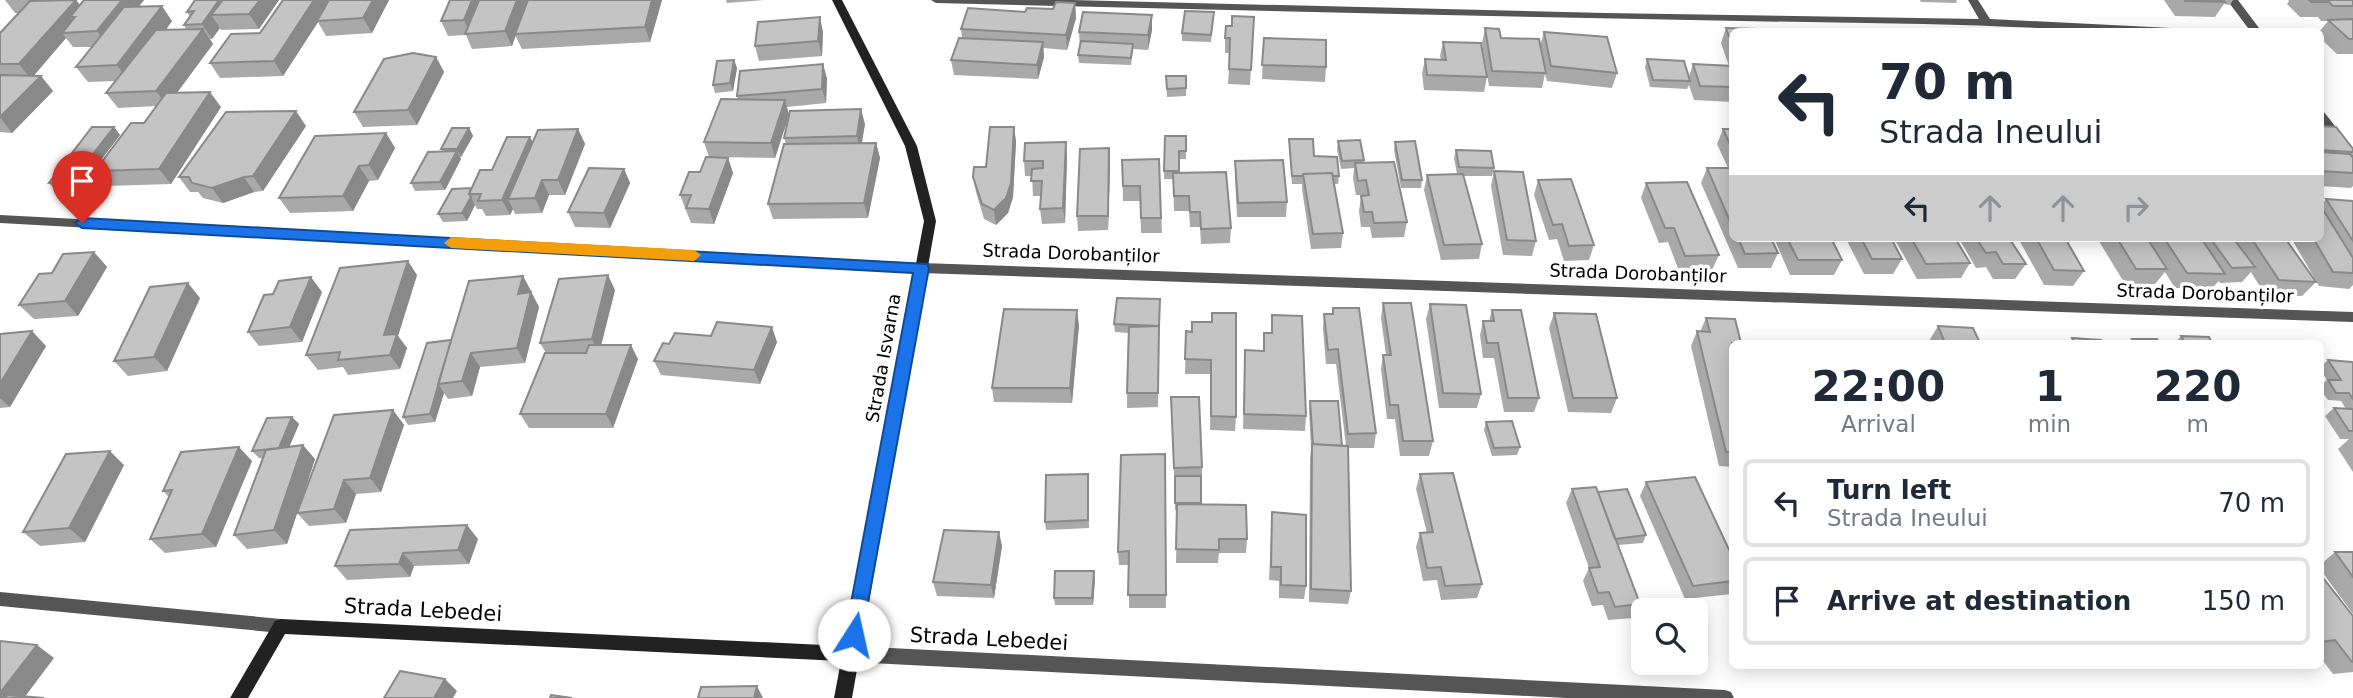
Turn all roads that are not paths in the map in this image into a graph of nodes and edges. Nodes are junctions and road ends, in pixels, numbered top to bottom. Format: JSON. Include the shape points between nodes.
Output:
{"nodes":[{"id":1,"x":837,"y":0,"type":"edge"},
{"id":2,"x":936,"y":0,"type":"edge"},
{"id":3,"x":1973,"y":0,"type":"edge"},
{"id":4,"x":2232,"y":0,"type":"edge"},
{"id":5,"x":1986,"y":22,"type":"junction"},
{"id":6,"x":2109,"y":28,"type":"edge"},
{"id":7,"x":2254,"y":28,"type":"edge"},
{"id":8,"x":2324,"y":120,"type":"edge"},
{"id":9,"x":2353,"y":157,"type":"edge"},
{"id":10,"x":0,"y":219,"type":"edge"},
{"id":11,"x":921,"y":268,"type":"junction"},
{"id":12,"x":2353,"y":317,"type":"edge"},
{"id":13,"x":0,"y":599,"type":"edge"},
{"id":14,"x":281,"y":625,"type":"junction"},
{"id":15,"x":851,"y":654,"type":"junction"},
{"id":16,"x":239,"y":698,"type":"edge"},
{"id":17,"x":843,"y":698,"type":"edge"},
{"id":18,"x":1725,"y":698,"type":"edge"}],
"edges":[{"from":1,"to":11,"type":"street","name":"Strada Isvarna","via":[[911,146],[930,221]]},
{"from":2,"to":5,"type":"street"},
{"from":3,"to":5,"type":"street"},
{"from":4,"to":7,"type":"street"},
{"from":5,"to":6,"type":"street"},
{"from":8,"to":9,"type":"street"},
{"from":10,"to":11,"type":"street","name":"Strada Dorobanților"},
{"from":11,"to":12,"type":"street","name":"Strada Dorobanților"},
{"from":11,"to":15,"type":"street","name":"Strada Isvarna"},
{"from":13,"to":14,"type":"street","name":"Strada Lebedei"},
{"from":14,"to":15,"type":"street","name":"Strada Lebedei"},
{"from":14,"to":16,"type":"street"},
{"from":15,"to":17,"type":"street","name":"Strada Isvarna"},
{"from":15,"to":18,"type":"street","name":"Strada Lebedei"}]}
